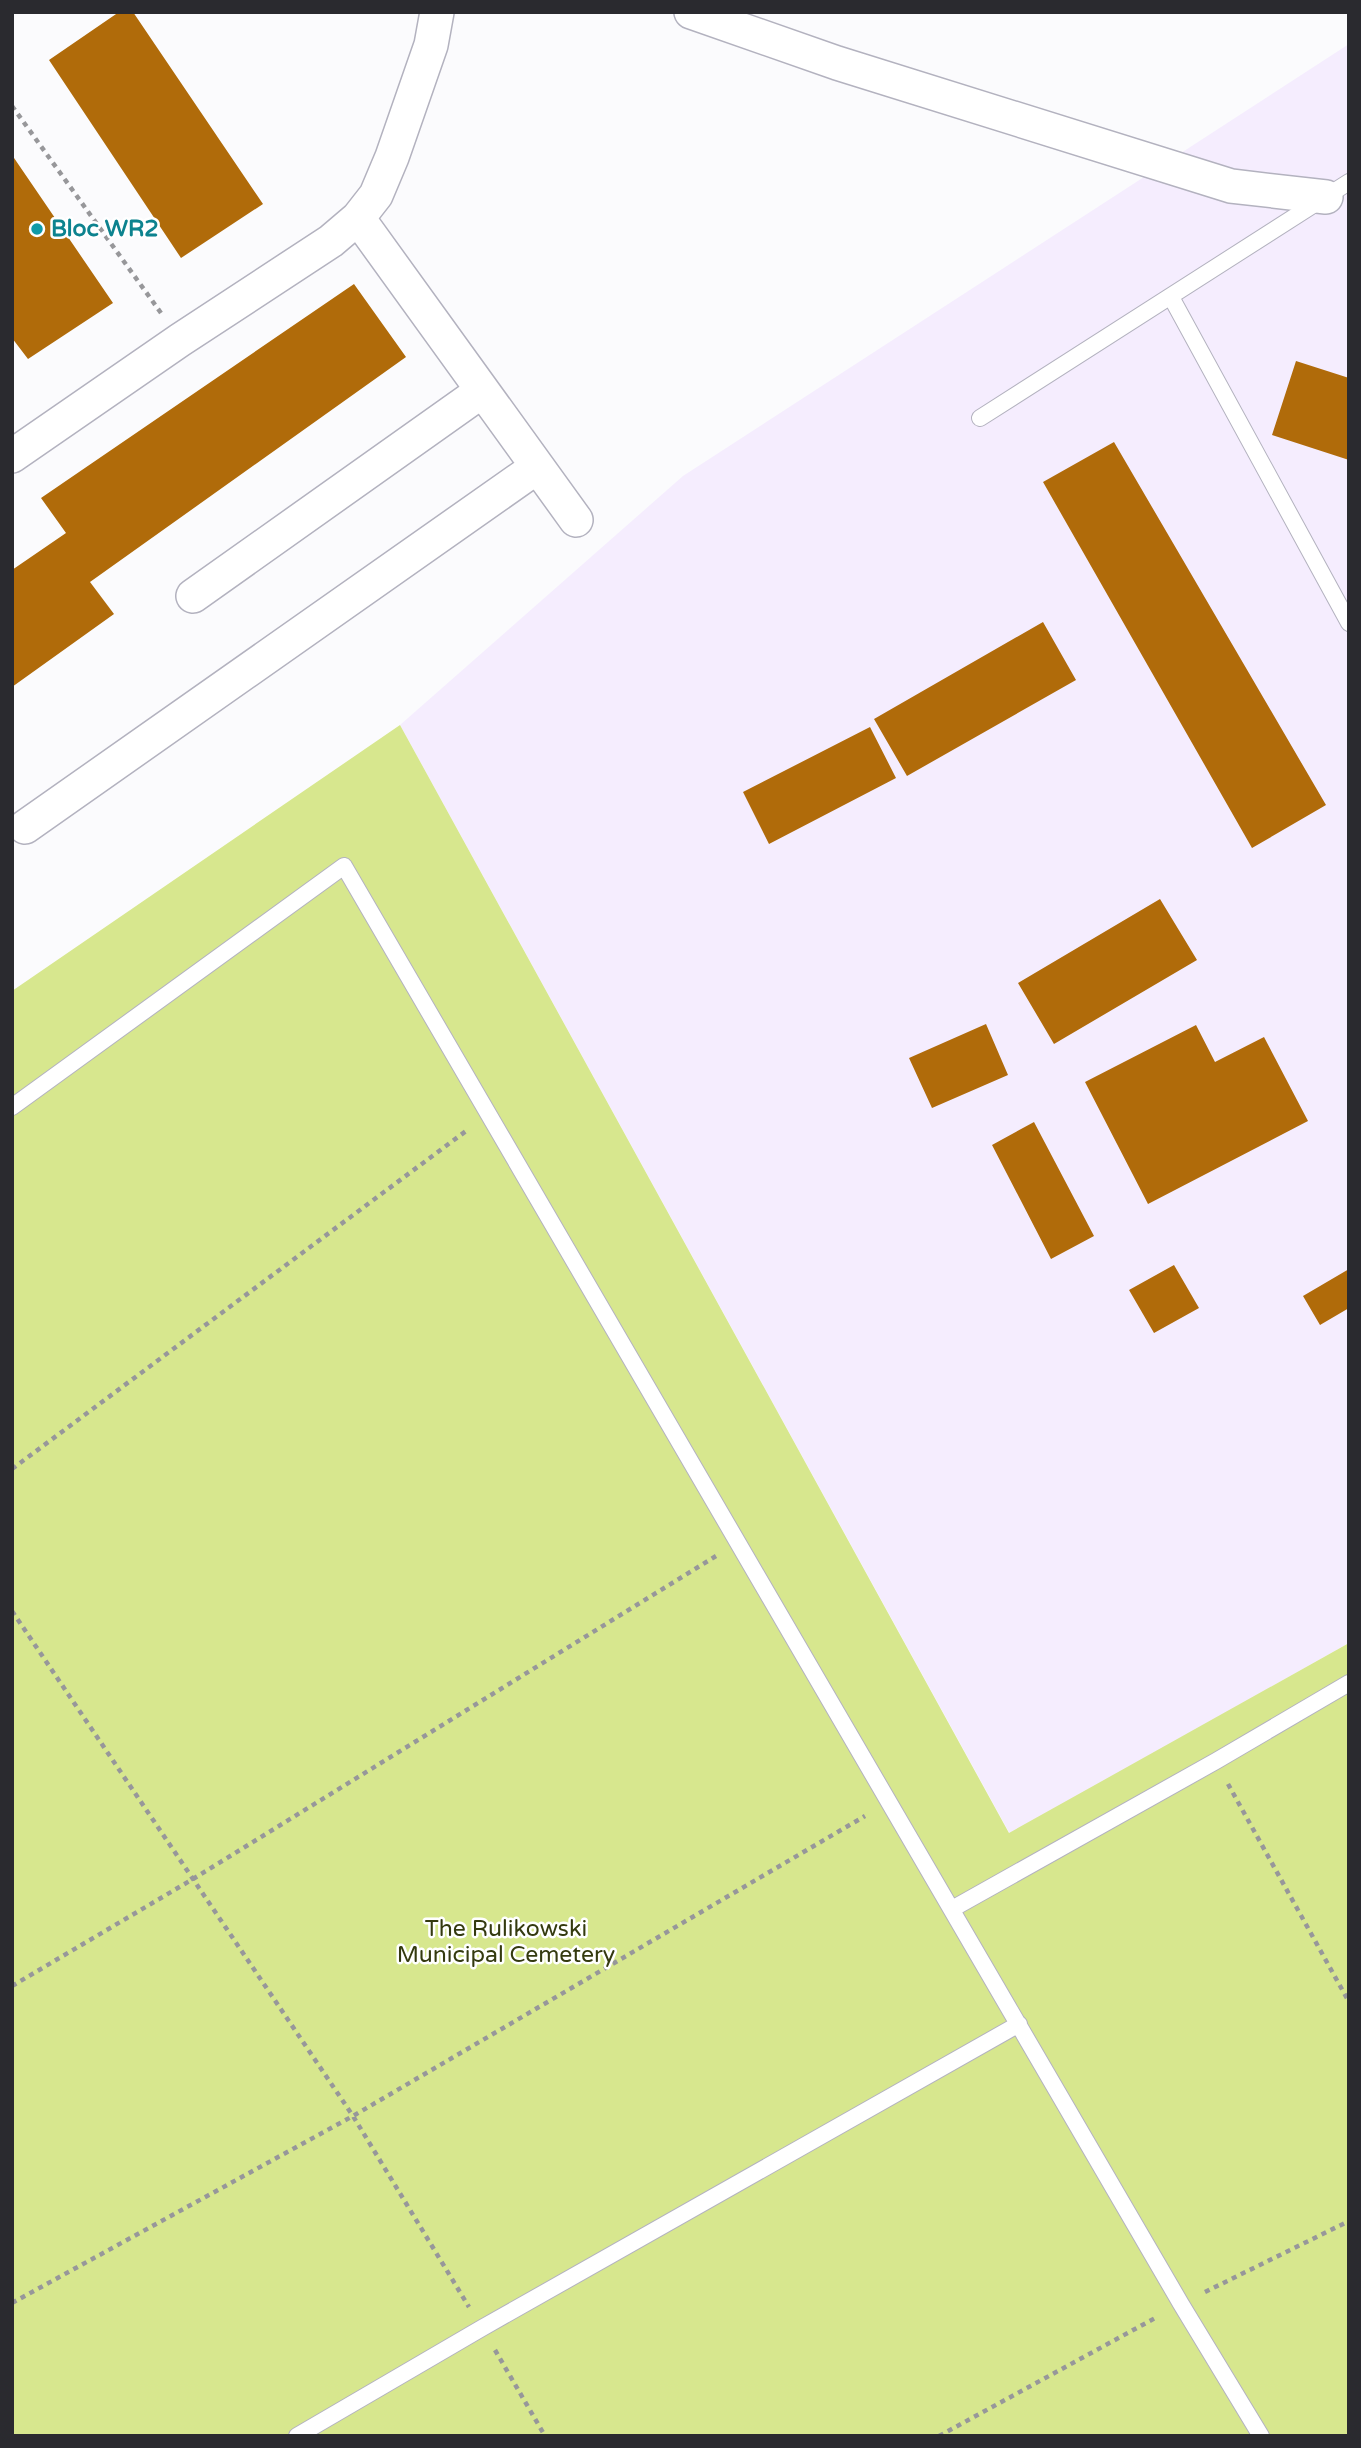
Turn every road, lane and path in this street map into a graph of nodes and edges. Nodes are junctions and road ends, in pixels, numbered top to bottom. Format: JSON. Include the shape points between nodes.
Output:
{"nodes":[{"id":1,"x":438,"y":12,"type":"edge"},
{"id":2,"x":691,"y":12,"type":"edge"},
{"id":3,"x":12,"y":106,"type":"edge"},
{"id":4,"x":1337,"y":190,"type":"edge"},
{"id":5,"x":358,"y":218,"type":"junction"},
{"id":6,"x":1171,"y":297,"type":"junction"},
{"id":7,"x":180,"y":340,"type":"junction"},
{"id":8,"x":482,"y":391,"type":"junction"},
{"id":9,"x":981,"y":418,"type":"dead end"},
{"id":10,"x":12,"y":456,"type":"edge"},
{"id":11,"x":537,"y":467,"type":"junction"},
{"id":12,"x":576,"y":520,"type":"dead end"},
{"id":13,"x":193,"y":596,"type":"dead end"},
{"id":14,"x":1349,"y":623,"type":"edge"},
{"id":15,"x":25,"y":827,"type":"dead end"},
{"id":16,"x":12,"y":1108,"type":"edge"},
{"id":17,"x":489,"y":1113,"type":"junction"},
{"id":18,"x":12,"y":1469,"type":"edge"},
{"id":19,"x":739,"y":1542,"type":"junction"},
{"id":20,"x":12,"y":1611,"type":"edge"},
{"id":21,"x":1349,"y":1682,"type":"edge"},
{"id":22,"x":1216,"y":1761,"type":"junction"},
{"id":23,"x":890,"y":1802,"type":"junction"},
{"id":24,"x":193,"y":1879,"type":"junction"},
{"id":25,"x":952,"y":1909,"type":"junction"},
{"id":26,"x":12,"y":1986,"type":"edge"},
{"id":27,"x":1349,"y":2002,"type":"edge"},
{"id":28,"x":1019,"y":2024,"type":"junction"},
{"id":29,"x":353,"y":2116,"type":"junction"},
{"id":30,"x":1349,"y":2221,"type":"edge"},
{"id":31,"x":12,"y":2304,"type":"edge"},
{"id":32,"x":1181,"y":2304,"type":"junction"},
{"id":33,"x":482,"y":2328,"type":"junction"},
{"id":34,"x":297,"y":2436,"type":"edge"},
{"id":35,"x":545,"y":2436,"type":"edge"},
{"id":36,"x":939,"y":2436,"type":"edge"},
{"id":37,"x":1261,"y":2436,"type":"edge"}],
"edges":[{"from":1,"to":5,"type":"street","via":[[392,157],[376,195]]},
{"from":2,"to":4,"type":"street","via":[[837,63],[1231,186]]},
{"from":3,"to":7,"type":"path"},
{"from":4,"to":6,"type":"lane"},
{"from":5,"to":7,"type":"street","via":[[331,241]]},
{"from":5,"to":8,"type":"street"},
{"from":6,"to":9,"type":"lane"},
{"from":6,"to":14,"type":"lane"},
{"from":7,"to":10,"type":"street"},
{"from":8,"to":11,"type":"street"},
{"from":8,"to":13,"type":"street"},
{"from":11,"to":12,"type":"street"},
{"from":11,"to":15,"type":"street"},
{"from":16,"to":17,"type":"lane","via":[[344,866]]},
{"from":17,"to":18,"type":"path"},
{"from":17,"to":19,"type":"lane"},
{"from":19,"to":23,"type":"lane"},
{"from":19,"to":24,"type":"path"},
{"from":20,"to":24,"type":"path"},
{"from":21,"to":22,"type":"lane"},
{"from":22,"to":25,"type":"lane"},
{"from":22,"to":27,"type":"path"},
{"from":23,"to":25,"type":"lane"},
{"from":23,"to":29,"type":"path"},
{"from":24,"to":26,"type":"path"},
{"from":24,"to":29,"type":"path"},
{"from":25,"to":28,"type":"lane"},
{"from":28,"to":32,"type":"lane"},
{"from":28,"to":33,"type":"lane"},
{"from":29,"to":31,"type":"path"},
{"from":29,"to":33,"type":"path"},
{"from":30,"to":32,"type":"path"},
{"from":32,"to":36,"type":"path"},
{"from":32,"to":37,"type":"lane"},
{"from":33,"to":34,"type":"lane"},
{"from":33,"to":35,"type":"path"}]}
